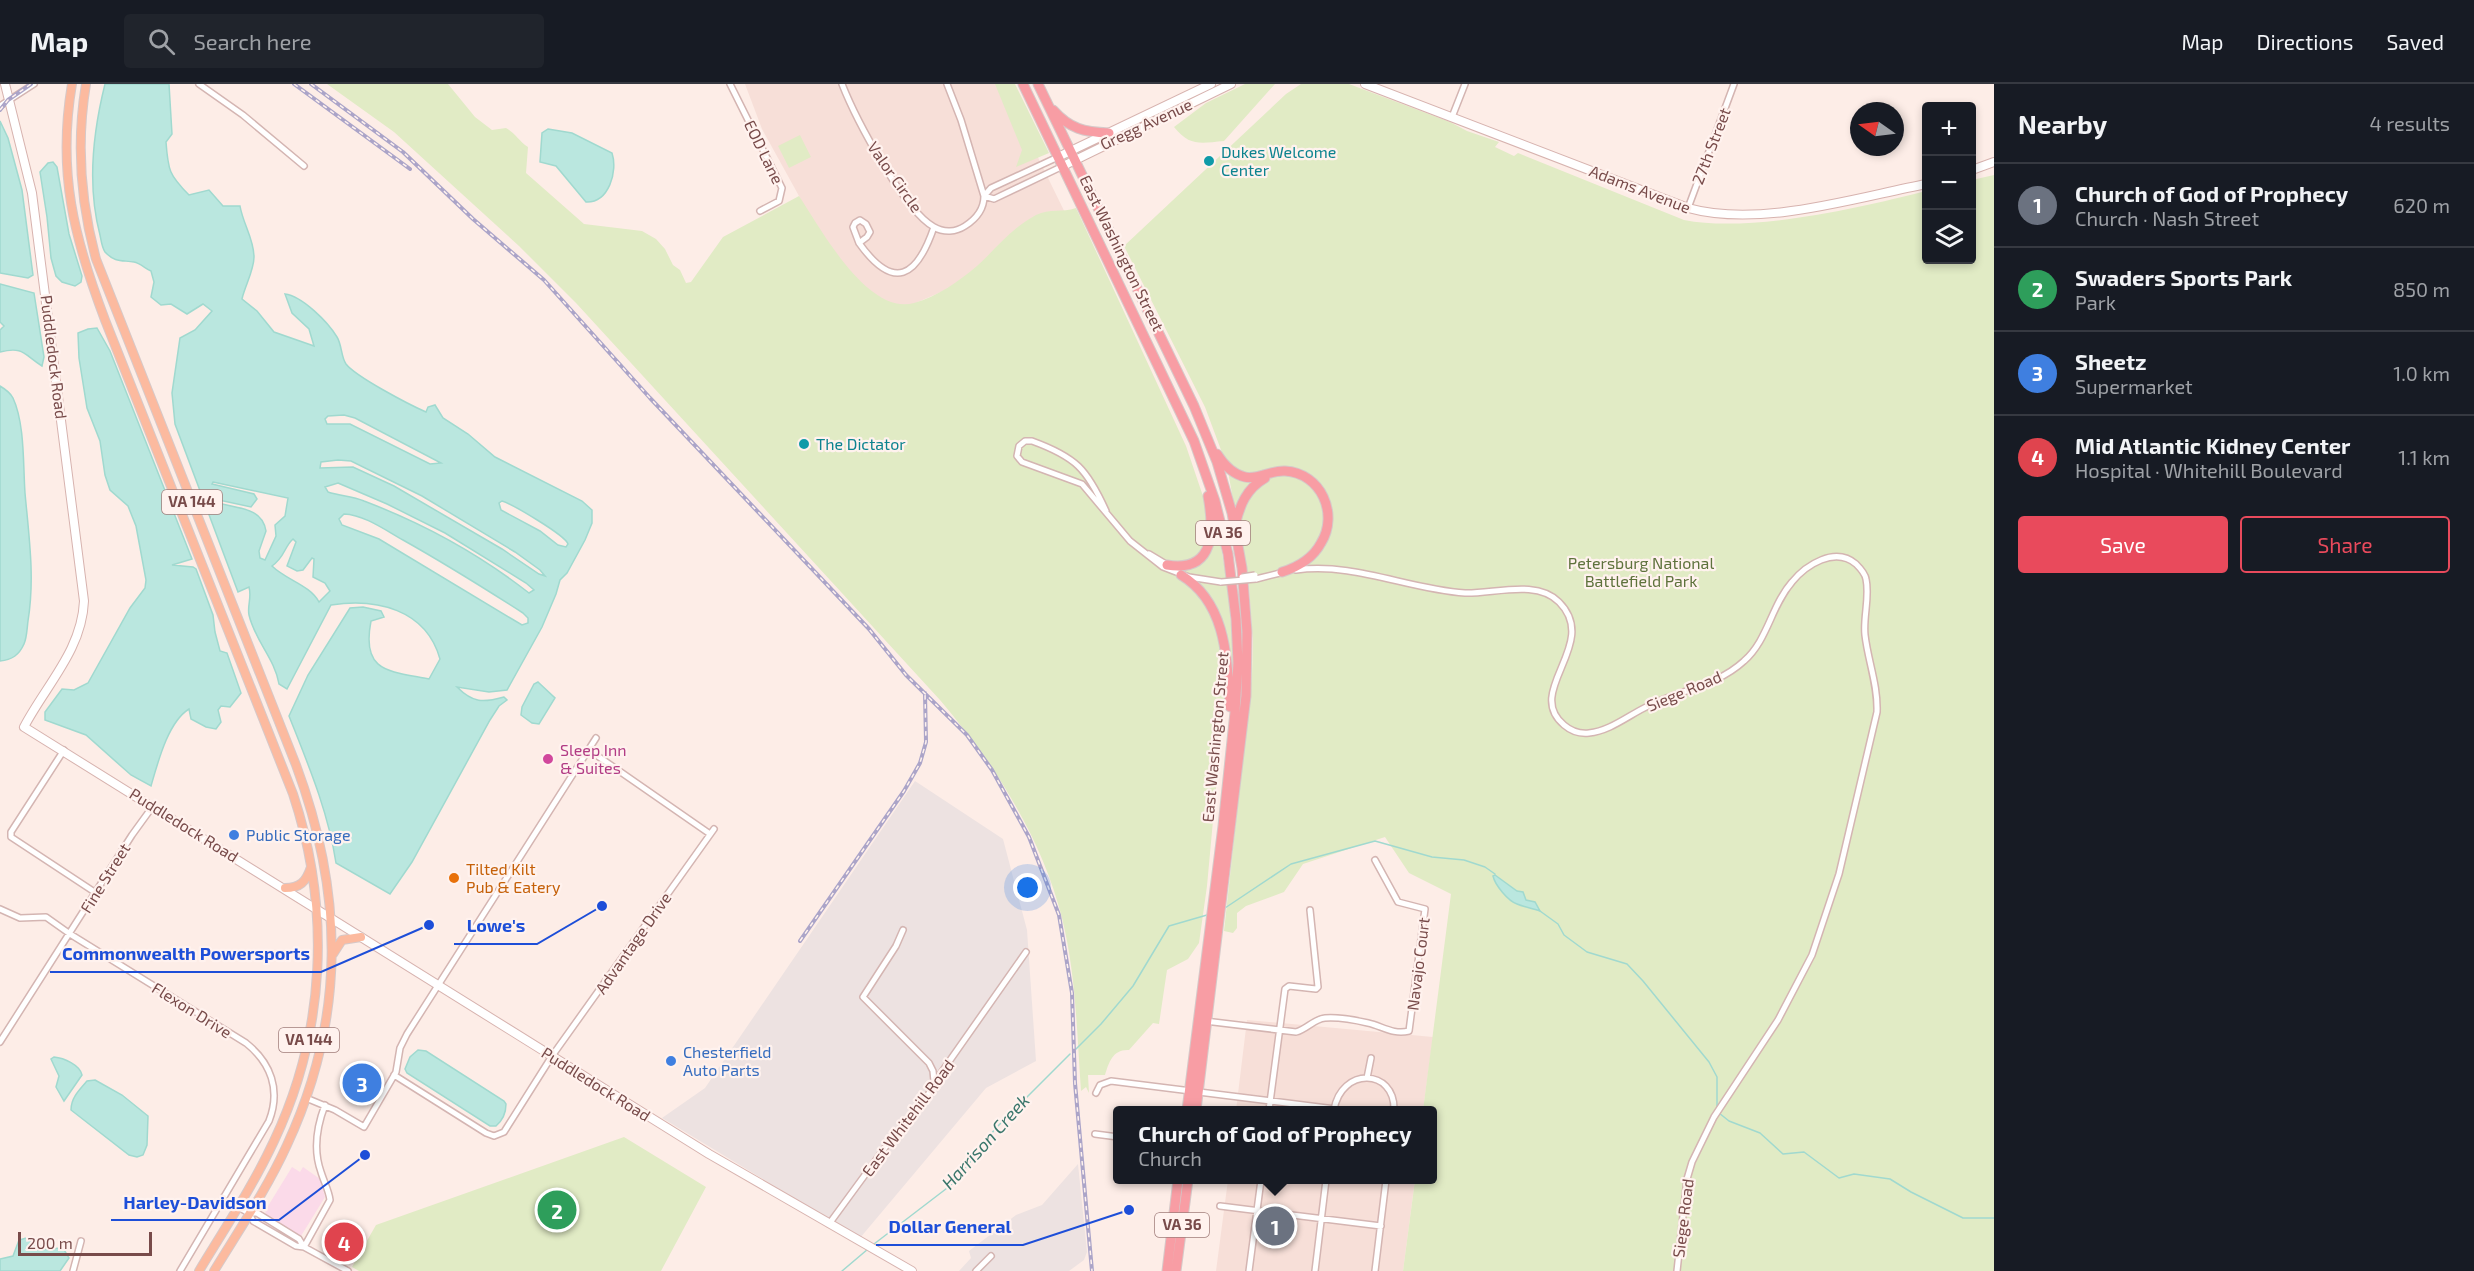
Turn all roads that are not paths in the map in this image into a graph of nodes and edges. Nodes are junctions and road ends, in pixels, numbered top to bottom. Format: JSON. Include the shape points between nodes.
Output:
{"nodes":[{"id":1,"x":5,"y":84,"type":"edge"},
{"id":2,"x":34,"y":84,"type":"edge"},
{"id":3,"x":72,"y":84,"type":"edge"},
{"id":4,"x":86,"y":84,"type":"edge"},
{"id":5,"x":199,"y":84,"type":"edge"},
{"id":6,"x":730,"y":84,"type":"edge"},
{"id":7,"x":842,"y":84,"type":"edge"},
{"id":8,"x":947,"y":84,"type":"edge"},
{"id":9,"x":1023,"y":84,"type":"edge"},
{"id":10,"x":1038,"y":84,"type":"edge"},
{"id":11,"x":1210,"y":84,"type":"edge"},
{"id":12,"x":1231,"y":84,"type":"edge"},
{"id":13,"x":1365,"y":84,"type":"edge"},
{"id":14,"x":1465,"y":84,"type":"edge"},
{"id":15,"x":1734,"y":84,"type":"edge"},
{"id":16,"x":8,"y":100,"type":"junction"},
{"id":17,"x":1046,"y":101,"type":"junction"},
{"id":18,"x":0,"y":106,"type":"edge"},
{"id":19,"x":1452,"y":117,"type":"junction"},
{"id":20,"x":1128,"y":129,"type":"junction"},
{"id":21,"x":1109,"y":133,"type":"junction"},
{"id":22,"x":1072,"y":155,"type":"junction"},
{"id":23,"x":1060,"y":161,"type":"junction"},
{"id":24,"x":1994,"y":162,"type":"edge"},
{"id":25,"x":304,"y":166,"type":"dead end"},
{"id":26,"x":1976,"y":168,"type":"edge"},
{"id":27,"x":1922,"y":185,"type":"edge"},
{"id":28,"x":984,"y":196,"type":"junction"},
{"id":29,"x":1688,"y":208,"type":"junction"},
{"id":30,"x":760,"y":211,"type":"dead end"},
{"id":31,"x":934,"y":227,"type":"junction"},
{"id":32,"x":859,"y":243,"type":"dead end"},
{"id":33,"x":1210,"y":444,"type":"junction"},
{"id":34,"x":1202,"y":461,"type":"junction"},
{"id":35,"x":1082,"y":468,"type":"junction"},
{"id":36,"x":1075,"y":480,"type":"junction"},
{"id":37,"x":1106,"y":511,"type":"junction"},
{"id":38,"x":1235,"y":528,"type":"junction"},
{"id":39,"x":1140,"y":549,"type":"junction"},
{"id":40,"x":1167,"y":565,"type":"junction"},
{"id":41,"x":1281,"y":571,"type":"junction"},
{"id":42,"x":1181,"y":575,"type":"junction"},
{"id":43,"x":1221,"y":580,"type":"junction"},
{"id":44,"x":596,"y":738,"type":"dead end"},
{"id":45,"x":1233,"y":738,"type":"junction"},
{"id":46,"x":64,"y":750,"type":"junction"},
{"id":47,"x":589,"y":750,"type":"junction"},
{"id":48,"x":153,"y":806,"type":"junction"},
{"id":49,"x":1375,"y":860,"type":"dead end"},
{"id":50,"x":312,"y":864,"type":"junction"},
{"id":51,"x":285,"y":888,"type":"junction"},
{"id":52,"x":96,"y":893,"type":"junction"},
{"id":53,"x":318,"y":908,"type":"junction"},
{"id":54,"x":0,"y":909,"type":"edge"},
{"id":55,"x":1310,"y":910,"type":"dead end"},
{"id":56,"x":331,"y":916,"type":"junction"},
{"id":57,"x":903,"y":930,"type":"dead end"},
{"id":58,"x":70,"y":934,"type":"junction"},
{"id":59,"x":361,"y":937,"type":"junction"},
{"id":60,"x":1026,"y":951,"type":"dead end"},
{"id":61,"x":332,"y":957,"type":"junction"},
{"id":62,"x":438,"y":987,"type":"junction"},
{"id":63,"x":1202,"y":1021,"type":"junction"},
{"id":64,"x":1280,"y":1031,"type":"junction"},
{"id":65,"x":0,"y":1042,"type":"edge"},
{"id":66,"x":552,"y":1056,"type":"junction"},
{"id":67,"x":1371,"y":1058,"type":"dead end"},
{"id":68,"x":394,"y":1075,"type":"junction"},
{"id":69,"x":1367,"y":1078,"type":"junction"},
{"id":70,"x":933,"y":1083,"type":"junction"},
{"id":71,"x":1194,"y":1091,"type":"junction"},
{"id":72,"x":1096,"y":1093,"type":"dead end"},
{"id":73,"x":306,"y":1098,"type":"junction"},
{"id":74,"x":1270,"y":1101,"type":"junction"},
{"id":75,"x":326,"y":1105,"type":"junction"},
{"id":76,"x":1188,"y":1106,"type":"edge"},
{"id":77,"x":1196,"y":1106,"type":"edge"},
{"id":78,"x":1269,"y":1106,"type":"edge"},
{"id":79,"x":1306,"y":1106,"type":"edge"},
{"id":80,"x":1335,"y":1106,"type":"edge"},
{"id":81,"x":1394,"y":1106,"type":"edge"},
{"id":82,"x":1095,"y":1134,"type":"dead end"},
{"id":83,"x":1113,"y":1136,"type":"edge"},
{"id":84,"x":1177,"y":1184,"type":"edge"},
{"id":85,"x":1187,"y":1184,"type":"edge"},
{"id":86,"x":1260,"y":1184,"type":"edge"},
{"id":87,"x":1325,"y":1184,"type":"edge"},
{"id":88,"x":1385,"y":1184,"type":"edge"},
{"id":89,"x":1220,"y":1206,"type":"dead end"},
{"id":90,"x":237,"y":1207,"type":"junction"},
{"id":91,"x":1257,"y":1211,"type":"junction"},
{"id":92,"x":249,"y":1213,"type":"junction"},
{"id":93,"x":1321,"y":1219,"type":"junction"},
{"id":94,"x":829,"y":1224,"type":"junction"},
{"id":95,"x":1380,"y":1226,"type":"junction"},
{"id":96,"x":81,"y":1241,"type":"dead end"},
{"id":97,"x":304,"y":1247,"type":"junction"},
{"id":98,"x":991,"y":1256,"type":"dead end"},
{"id":99,"x":73,"y":1271,"type":"edge"},
{"id":100,"x":180,"y":1271,"type":"edge"},
{"id":101,"x":199,"y":1271,"type":"edge"},
{"id":102,"x":214,"y":1271,"type":"edge"},
{"id":103,"x":348,"y":1271,"type":"edge"},
{"id":104,"x":912,"y":1271,"type":"edge"},
{"id":105,"x":976,"y":1271,"type":"edge"},
{"id":106,"x":1167,"y":1271,"type":"edge"},
{"id":107,"x":1176,"y":1271,"type":"edge"},
{"id":108,"x":1249,"y":1271,"type":"edge"},
{"id":109,"x":1315,"y":1271,"type":"edge"},
{"id":110,"x":1375,"y":1271,"type":"edge"},
{"id":111,"x":1677,"y":1271,"type":"edge"}],
"edges":[{"from":1,"to":16,"type":"street","name":"Puddledock Road"},
{"from":2,"to":16,"type":"street"},
{"from":3,"to":50,"type":"main road","number":"VA 144","via":[[66,159],[80,250],[290,786]]},
{"from":4,"to":56,"type":"main road","number":"VA 144","via":[[80,165],[83,203],[96,259],[308,796],[325,863]]},
{"from":5,"to":25,"type":"street"},
{"from":6,"to":30,"type":"street","name":"EOD Lane","via":[[782,188],[778,201]]},
{"from":7,"to":31,"type":"street","name":"Valor Circle","via":[[888,172]]},
{"from":8,"to":28,"type":"street"},
{"from":9,"to":23,"type":"highway","name":"East Washington Street","number":"VA 36"},
{"from":10,"to":17,"type":"highway","name":"East Washington Street","number":"VA 36"},
{"from":11,"to":20,"type":"street","name":"Gregg Avenue"},
{"from":12,"to":20,"type":"street","name":"Gregg Avenue"},
{"from":13,"to":19,"type":"street","name":"Adams Avenue"},
{"from":14,"to":19,"type":"street"},
{"from":15,"to":29,"type":"street","name":"27th Street"},
{"from":16,"to":18,"type":"street"},
{"from":16,"to":46,"type":"street","name":"Puddledock Road","via":[[32,193],[84,601],[73,647],[24,726]]},
{"from":17,"to":21,"type":"highway","via":[[1075,129]]},
{"from":17,"to":22,"type":"highway","name":"East Washington Street","number":"VA 36"},
{"from":19,"to":29,"type":"street","name":"Adams Avenue"},
{"from":20,"to":21,"type":"street","name":"Gregg Avenue"},
{"from":20,"to":22,"type":"street","name":"Gregg Avenue"},
{"from":21,"to":22,"type":"street","name":"Gregg Avenue"},
{"from":22,"to":23,"type":"street","name":"Gregg Avenue"},
{"from":22,"to":33,"type":"highway","name":"East Washington Street","number":"VA 36"},
{"from":23,"to":28,"type":"street","via":[[991,188]]},
{"from":23,"to":28,"type":"street","via":[[994,199]]},
{"from":23,"to":34,"type":"highway","name":"East Washington Street","number":"VA 36"},
{"from":24,"to":26,"type":"street"},
{"from":27,"to":29,"type":"street","name":"Adams Avenue","via":[[1801,209],[1735,216]]},
{"from":28,"to":31,"type":"street","name":"Valor Circle","via":[[978,214],[962,228],[951,231]]},
{"from":31,"to":32,"type":"street","via":[[920,259],[902,273],[882,268]]},
{"from":33,"to":38,"type":"highway","name":"East Washington Street","number":"VA 36"},
{"from":33,"to":41,"type":"highway","via":[[1224,465],[1238,475],[1251,478],[1292,472],[1312,482],[1322,495],[1328,519],[1321,543],[1304,562]]},
{"from":34,"to":40,"type":"highway","via":[[1212,516],[1211,543],[1195,562]]},
{"from":34,"to":45,"type":"highway","name":"East Washington Street","number":"VA 36","via":[[1225,539],[1234,601],[1238,663]]},
{"from":35,"to":36,"type":"street","via":[[1082,476]]},
{"from":35,"to":36,"type":"street","name":"Siege Road","via":[[1032,441],[1019,446],[1017,456],[1022,462]]},
{"from":35,"to":37,"type":"street","name":"Siege Road","via":[[1095,484]]},
{"from":36,"to":37,"type":"street","name":"Siege Road"},
{"from":37,"to":39,"type":"street","name":"Siege Road"},
{"from":38,"to":41,"type":"highway","via":[[1244,497],[1263,479],[1287,475],[1309,484],[1323,503],[1323,532],[1309,553]]},
{"from":38,"to":63,"type":"highway","name":"East Washington Street","number":"VA 36","via":[[1247,612],[1247,675]]},
{"from":39,"to":40,"type":"street","name":"Siege Road"},
{"from":39,"to":42,"type":"street","name":"Siege Road"},
{"from":40,"to":43,"type":"street","name":"Siege Road"},
{"from":41,"to":43,"type":"street","name":"Siege Road","bridge":true},
{"from":41,"to":111,"type":"street","name":"Siege Road","via":[[1335,568],[1454,592],[1536,591],[1551,595],[1566,610],[1573,633],[1552,693],[1553,709],[1567,728],[1584,734],[1716,680],[1738,666],[1755,649],[1791,583],[1816,563],[1840,556],[1856,564],[1864,574],[1865,636],[1877,712],[1841,866],[1801,979],[1714,1117],[1692,1162]]},
{"from":42,"to":43,"type":"street","name":"Siege Road"},
{"from":42,"to":45,"type":"highway","via":[[1204,594],[1220,627],[1229,669]]},
{"from":44,"to":47,"type":"street"},
{"from":45,"to":63,"type":"highway","name":"East Washington Street","number":"VA 36"},
{"from":46,"to":48,"type":"street","name":"Puddledock Road"},
{"from":46,"to":52,"type":"street","via":[[11,837]]},
{"from":47,"to":62,"type":"street"},
{"from":47,"to":66,"type":"street","name":"Advantage Drive","via":[[712,832]]},
{"from":48,"to":51,"type":"street","name":"Puddledock Road"},
{"from":48,"to":52,"type":"street","name":"Fine Street"},
{"from":49,"to":64,"type":"street","name":"Navajo Court","via":[[1398,902],[1425,909],[1410,1029],[1386,1030],[1357,1021],[1326,1018],[1301,1031]]},
{"from":50,"to":51,"type":"main road","via":[[303,883]]},
{"from":50,"to":53,"type":"main road","number":"VA 144"},
{"from":51,"to":53,"type":"street","name":"Puddledock Road"},
{"from":52,"to":58,"type":"street","name":"Fine Street"},
{"from":53,"to":56,"type":"street","name":"Puddledock Road"},
{"from":53,"to":90,"type":"main road","number":"VA 144","via":[[316,995],[304,1060],[281,1126]]},
{"from":54,"to":58,"type":"street","name":"Flexon Drive","via":[[20,918],[46,917]]},
{"from":55,"to":64,"type":"street","via":[[1318,987],[1286,987]]},
{"from":56,"to":59,"type":"street","name":"Puddledock Road"},
{"from":56,"to":61,"type":"main road","number":"VA 144"},
{"from":57,"to":70,"type":"street","via":[[863,997],[929,1063]]},
{"from":58,"to":65,"type":"street","name":"Fine Street"},
{"from":58,"to":100,"type":"street","name":"Flexon Drive","via":[[254,1050],[274,1085],[272,1115]]},
{"from":59,"to":61,"type":"main road","via":[[342,940]]},
{"from":59,"to":62,"type":"street","name":"Puddledock Road"},
{"from":60,"to":70,"type":"street","name":"East Whitehill Road"},
{"from":61,"to":73,"type":"main road","number":"VA 144","via":[[324,1028]]},
{"from":62,"to":66,"type":"street","name":"Puddledock Road"},
{"from":62,"to":68,"type":"street","via":[[403,1041]]},
{"from":63,"to":64,"type":"street"},
{"from":63,"to":71,"type":"highway","name":"East Washington Street","number":"VA 36"},
{"from":64,"to":74,"type":"street"},
{"from":66,"to":68,"type":"street","name":"Advantage Drive","via":[[500,1136],[486,1133]]},
{"from":66,"to":94,"type":"street","name":"Puddledock Road","via":[[734,1170]]},
{"from":67,"to":69,"type":"street"},
{"from":68,"to":75,"type":"street","via":[[364,1127]]},
{"from":69,"to":80,"type":"street","via":[[1344,1087]]},
{"from":69,"to":81,"type":"street","via":[[1388,1088]]},
{"from":70,"to":94,"type":"street","name":"East Whitehill Road","via":[[927,1097]]},
{"from":71,"to":72,"type":"street","via":[[1111,1081],[1100,1085]]},
{"from":71,"to":74,"type":"street"},
{"from":71,"to":76,"type":"highway","name":"East Washington Street","number":"VA 36"},
{"from":71,"to":77,"type":"highway","name":"East Washington Street","number":"VA 36"},
{"from":73,"to":75,"type":"street"},
{"from":73,"to":92,"type":"main road","number":"VA 144","via":[[286,1147]]},
{"from":74,"to":78,"type":"street"},
{"from":74,"to":79,"type":"street"},
{"from":75,"to":97,"type":"street","via":[[320,1118],[317,1147],[330,1201]]},
{"from":82,"to":83,"type":"street"},
{"from":84,"to":106,"type":"highway","number":"VA 36"},
{"from":85,"to":107,"type":"highway","number":"VA 36"},
{"from":86,"to":91,"type":"street"},
{"from":87,"to":93,"type":"street"},
{"from":88,"to":95,"type":"street"},
{"from":89,"to":91,"type":"street"},
{"from":90,"to":92,"type":"street"},
{"from":90,"to":101,"type":"main road","number":"VA 144"},
{"from":91,"to":93,"type":"street"},
{"from":91,"to":108,"type":"street"},
{"from":92,"to":97,"type":"street","via":[[257,1213],[299,1239]]},
{"from":92,"to":102,"type":"main road","number":"VA 144"},
{"from":93,"to":95,"type":"street"},
{"from":93,"to":109,"type":"street"},
{"from":94,"to":104,"type":"street","name":"Puddledock Road"},
{"from":95,"to":110,"type":"street"},
{"from":96,"to":99,"type":"street"},
{"from":97,"to":103,"type":"street"},
{"from":98,"to":105,"type":"street"}]}
